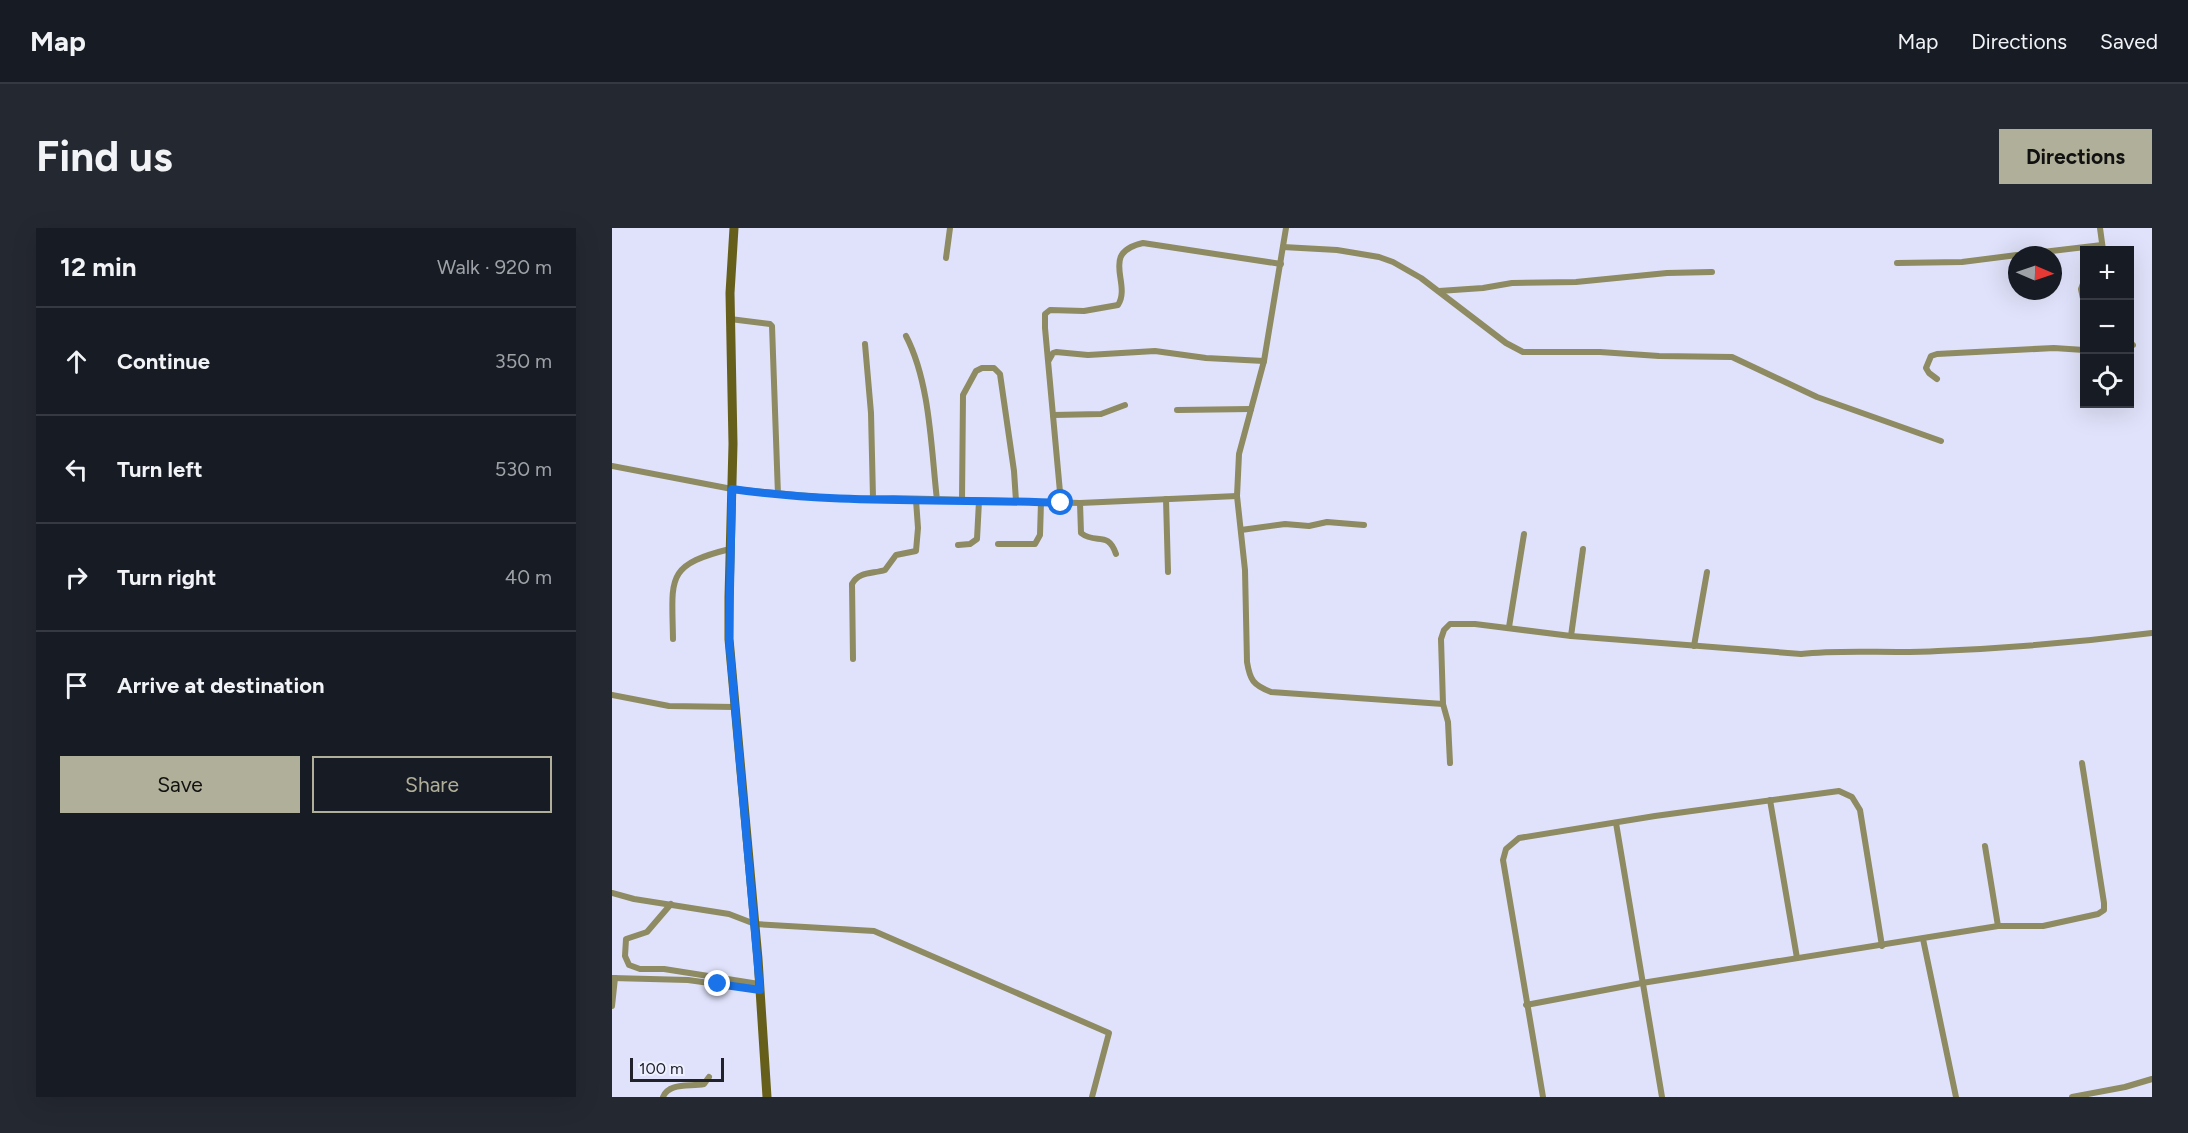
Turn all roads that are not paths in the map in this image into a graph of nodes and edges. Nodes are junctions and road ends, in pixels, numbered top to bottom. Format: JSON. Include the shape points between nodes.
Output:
{"nodes":[{"id":1,"x":734,"y":228,"type":"edge"},
{"id":2,"x":950,"y":228,"type":"edge"},
{"id":3,"x":1286,"y":228,"type":"edge"},
{"id":4,"x":2100,"y":228,"type":"edge"},
{"id":5,"x":2102,"y":246,"type":"edge"},
{"id":6,"x":1283,"y":247,"type":"junction"},
{"id":7,"x":2080,"y":250,"type":"edge"},
{"id":8,"x":2062,"y":251,"type":"edge"},
{"id":9,"x":2008,"y":256,"type":"edge"},
{"id":10,"x":946,"y":258,"type":"dead end"},
{"id":11,"x":1896,"y":263,"type":"dead end"},
{"id":12,"x":1281,"y":264,"type":"junction"},
{"id":13,"x":1712,"y":272,"type":"dead end"},
{"id":14,"x":1439,"y":291,"type":"junction"},
{"id":15,"x":730,"y":319,"type":"junction"},
{"id":16,"x":906,"y":336,"type":"dead end"},
{"id":17,"x":865,"y":344,"type":"dead end"},
{"id":18,"x":2080,"y":350,"type":"edge"},
{"id":19,"x":1048,"y":360,"type":"junction"},
{"id":20,"x":1264,"y":361,"type":"junction"},
{"id":21,"x":1937,"y":379,"type":"dead end"},
{"id":22,"x":1125,"y":405,"type":"dead end"},
{"id":23,"x":1251,"y":409,"type":"junction"},
{"id":24,"x":1177,"y":410,"type":"dead end"},
{"id":25,"x":1053,"y":415,"type":"junction"},
{"id":26,"x":1941,"y":441,"type":"dead end"},
{"id":27,"x":612,"y":466,"type":"edge"},
{"id":28,"x":732,"y":489,"type":"junction"},
{"id":29,"x":778,"y":495,"type":"junction"},
{"id":30,"x":1238,"y":496,"type":"junction"},
{"id":31,"x":873,"y":498,"type":"junction"},
{"id":32,"x":1166,"y":499,"type":"junction"},
{"id":33,"x":916,"y":500,"type":"junction"},
{"id":34,"x":937,"y":500,"type":"junction"},
{"id":35,"x":962,"y":500,"type":"junction"},
{"id":36,"x":979,"y":501,"type":"junction"},
{"id":37,"x":1016,"y":501,"type":"junction"},
{"id":38,"x":1041,"y":502,"type":"junction"},
{"id":39,"x":1061,"y":503,"type":"junction"},
{"id":40,"x":1080,"y":503,"type":"junction"},
{"id":41,"x":1364,"y":525,"type":"dead end"},
{"id":42,"x":1241,"y":530,"type":"junction"},
{"id":43,"x":1524,"y":534,"type":"dead end"},
{"id":44,"x":958,"y":544,"type":"dead end"},
{"id":45,"x":998,"y":544,"type":"dead end"},
{"id":46,"x":730,"y":549,"type":"junction"},
{"id":47,"x":1583,"y":549,"type":"dead end"},
{"id":48,"x":1116,"y":554,"type":"dead end"},
{"id":49,"x":1168,"y":572,"type":"dead end"},
{"id":50,"x":1707,"y":572,"type":"dead end"},
{"id":51,"x":1509,"y":627,"type":"junction"},
{"id":52,"x":2152,"y":633,"type":"edge"},
{"id":53,"x":1571,"y":636,"type":"junction"},
{"id":54,"x":673,"y":639,"type":"dead end"},
{"id":55,"x":1694,"y":646,"type":"junction"},
{"id":56,"x":853,"y":659,"type":"dead end"},
{"id":57,"x":612,"y":695,"type":"edge"},
{"id":58,"x":1443,"y":704,"type":"junction"},
{"id":59,"x":734,"y":707,"type":"junction"},
{"id":60,"x":1450,"y":763,"type":"dead end"},
{"id":61,"x":2082,"y":763,"type":"dead end"},
{"id":62,"x":1770,"y":800,"type":"junction"},
{"id":63,"x":1616,"y":823,"type":"junction"},
{"id":64,"x":1985,"y":846,"type":"dead end"},
{"id":65,"x":612,"y":894,"type":"edge"},
{"id":66,"x":671,"y":904,"type":"junction"},
{"id":67,"x":755,"y":924,"type":"junction"},
{"id":68,"x":1998,"y":926,"type":"junction"},
{"id":69,"x":1923,"y":939,"type":"junction"},
{"id":70,"x":1882,"y":946,"type":"junction"},
{"id":71,"x":1797,"y":958,"type":"junction"},
{"id":72,"x":613,"y":978,"type":"edge"},
{"id":73,"x":1642,"y":983,"type":"junction"},
{"id":74,"x":760,"y":987,"type":"junction"},
{"id":75,"x":1526,"y":1005,"type":"junction"},
{"id":76,"x":612,"y":1006,"type":"edge"},
{"id":77,"x":709,"y":1077,"type":"dead end"},
{"id":78,"x":2152,"y":1079,"type":"edge"},
{"id":79,"x":663,"y":1097,"type":"edge"},
{"id":80,"x":766,"y":1097,"type":"edge"},
{"id":81,"x":1092,"y":1097,"type":"edge"},
{"id":82,"x":1543,"y":1097,"type":"edge"},
{"id":83,"x":1662,"y":1097,"type":"edge"},
{"id":84,"x":1956,"y":1097,"type":"edge"},
{"id":85,"x":2072,"y":1097,"type":"edge"}],
"edges":[{"from":1,"to":15,"type":"street"},
{"from":2,"to":10,"type":"street"},
{"from":3,"to":6,"type":"street"},
{"from":4,"to":5,"type":"street"},
{"from":6,"to":12,"type":"street"},
{"from":6,"to":14,"type":"street","via":[[1379,257]]},
{"from":7,"to":8,"type":"street"},
{"from":9,"to":11,"type":"street"},
{"from":12,"to":19,"type":"street","via":[[1136,244],[1122,254],[1118,305],[1084,311],[1050,310],[1045,314]]},
{"from":12,"to":20,"type":"street"},
{"from":13,"to":14,"type":"street"},
{"from":14,"to":26,"type":"street","via":[[1523,352],[1732,357],[1816,397]]},
{"from":15,"to":28,"type":"street"},
{"from":15,"to":29,"type":"street","via":[[772,326]]},
{"from":16,"to":34,"type":"street","via":[[918,364]]},
{"from":17,"to":31,"type":"street"},
{"from":18,"to":21,"type":"street","via":[[1937,354],[1931,356],[1926,368]]},
{"from":19,"to":20,"type":"street","via":[[1056,352],[1088,355],[1155,351]]},
{"from":19,"to":25,"type":"street"},
{"from":20,"to":23,"type":"street"},
{"from":22,"to":25,"type":"street","via":[[1101,414]]},
{"from":23,"to":24,"type":"street"},
{"from":23,"to":30,"type":"street","via":[[1239,454]]},
{"from":25,"to":39,"type":"street"},
{"from":27,"to":28,"type":"street"},
{"from":28,"to":29,"type":"street"},
{"from":28,"to":46,"type":"street"},
{"from":29,"to":31,"type":"street"},
{"from":30,"to":32,"type":"street"},
{"from":30,"to":42,"type":"street"},
{"from":31,"to":33,"type":"street"},
{"from":32,"to":40,"type":"street"},
{"from":32,"to":49,"type":"street"},
{"from":33,"to":34,"type":"street"},
{"from":33,"to":56,"type":"street","via":[[916,551],[896,555],[885,570],[862,574],[852,584]]},
{"from":34,"to":35,"type":"street"},
{"from":35,"to":36,"type":"street"},
{"from":35,"to":37,"type":"street","via":[[961,402],[976,371],[994,368],[1000,374]]},
{"from":36,"to":37,"type":"street"},
{"from":36,"to":44,"type":"street","via":[[976,539],[970,544]]},
{"from":37,"to":38,"type":"street"},
{"from":38,"to":39,"type":"street"},
{"from":38,"to":45,"type":"street","via":[[1040,535],[1035,544]]},
{"from":39,"to":40,"type":"street"},
{"from":40,"to":48,"type":"street","via":[[1081,533],[1108,540]]},
{"from":41,"to":42,"type":"street","via":[[1327,522]]},
{"from":42,"to":58,"type":"street","via":[[1247,662],[1250,677],[1258,687],[1271,692]]},
{"from":43,"to":51,"type":"street"},
{"from":46,"to":54,"type":"street","via":[[690,561],[676,575],[672,585]]},
{"from":46,"to":59,"type":"street","via":[[729,639]]},
{"from":47,"to":53,"type":"street"},
{"from":50,"to":55,"type":"street"},
{"from":51,"to":53,"type":"street"},
{"from":51,"to":58,"type":"street","via":[[1461,623],[1450,624],[1444,630]]},
{"from":52,"to":55,"type":"street","via":[[1937,651],[1801,654]]},
{"from":53,"to":55,"type":"street"},
{"from":57,"to":59,"type":"street","via":[[669,706]]},
{"from":58,"to":60,"type":"street"},
{"from":59,"to":67,"type":"street"},
{"from":61,"to":68,"type":"street","via":[[2103,910],[2050,926]]},
{"from":62,"to":63,"type":"street"},
{"from":62,"to":70,"type":"street","via":[[1831,790],[1846,793],[1857,803]]},
{"from":62,"to":71,"type":"street"},
{"from":63,"to":73,"type":"street"},
{"from":63,"to":75,"type":"street","via":[[1519,838],[1506,849],[1504,866]]},
{"from":64,"to":68,"type":"street"},
{"from":65,"to":66,"type":"street"},
{"from":66,"to":67,"type":"street","via":[[729,914]]},
{"from":66,"to":74,"type":"street","via":[[647,932],[626,939],[629,965]]},
{"from":67,"to":74,"type":"street"},
{"from":67,"to":81,"type":"street","via":[[874,931],[1109,1033]]},
{"from":68,"to":69,"type":"street"},
{"from":69,"to":70,"type":"street"},
{"from":69,"to":84,"type":"street"},
{"from":70,"to":71,"type":"street"},
{"from":71,"to":73,"type":"street"},
{"from":72,"to":74,"type":"street"},
{"from":72,"to":76,"type":"street"},
{"from":73,"to":75,"type":"street"},
{"from":73,"to":83,"type":"street"},
{"from":74,"to":80,"type":"street"},
{"from":75,"to":82,"type":"street"},
{"from":77,"to":79,"type":"street","via":[[704,1083],[671,1088]]},
{"from":78,"to":85,"type":"street"}]}
